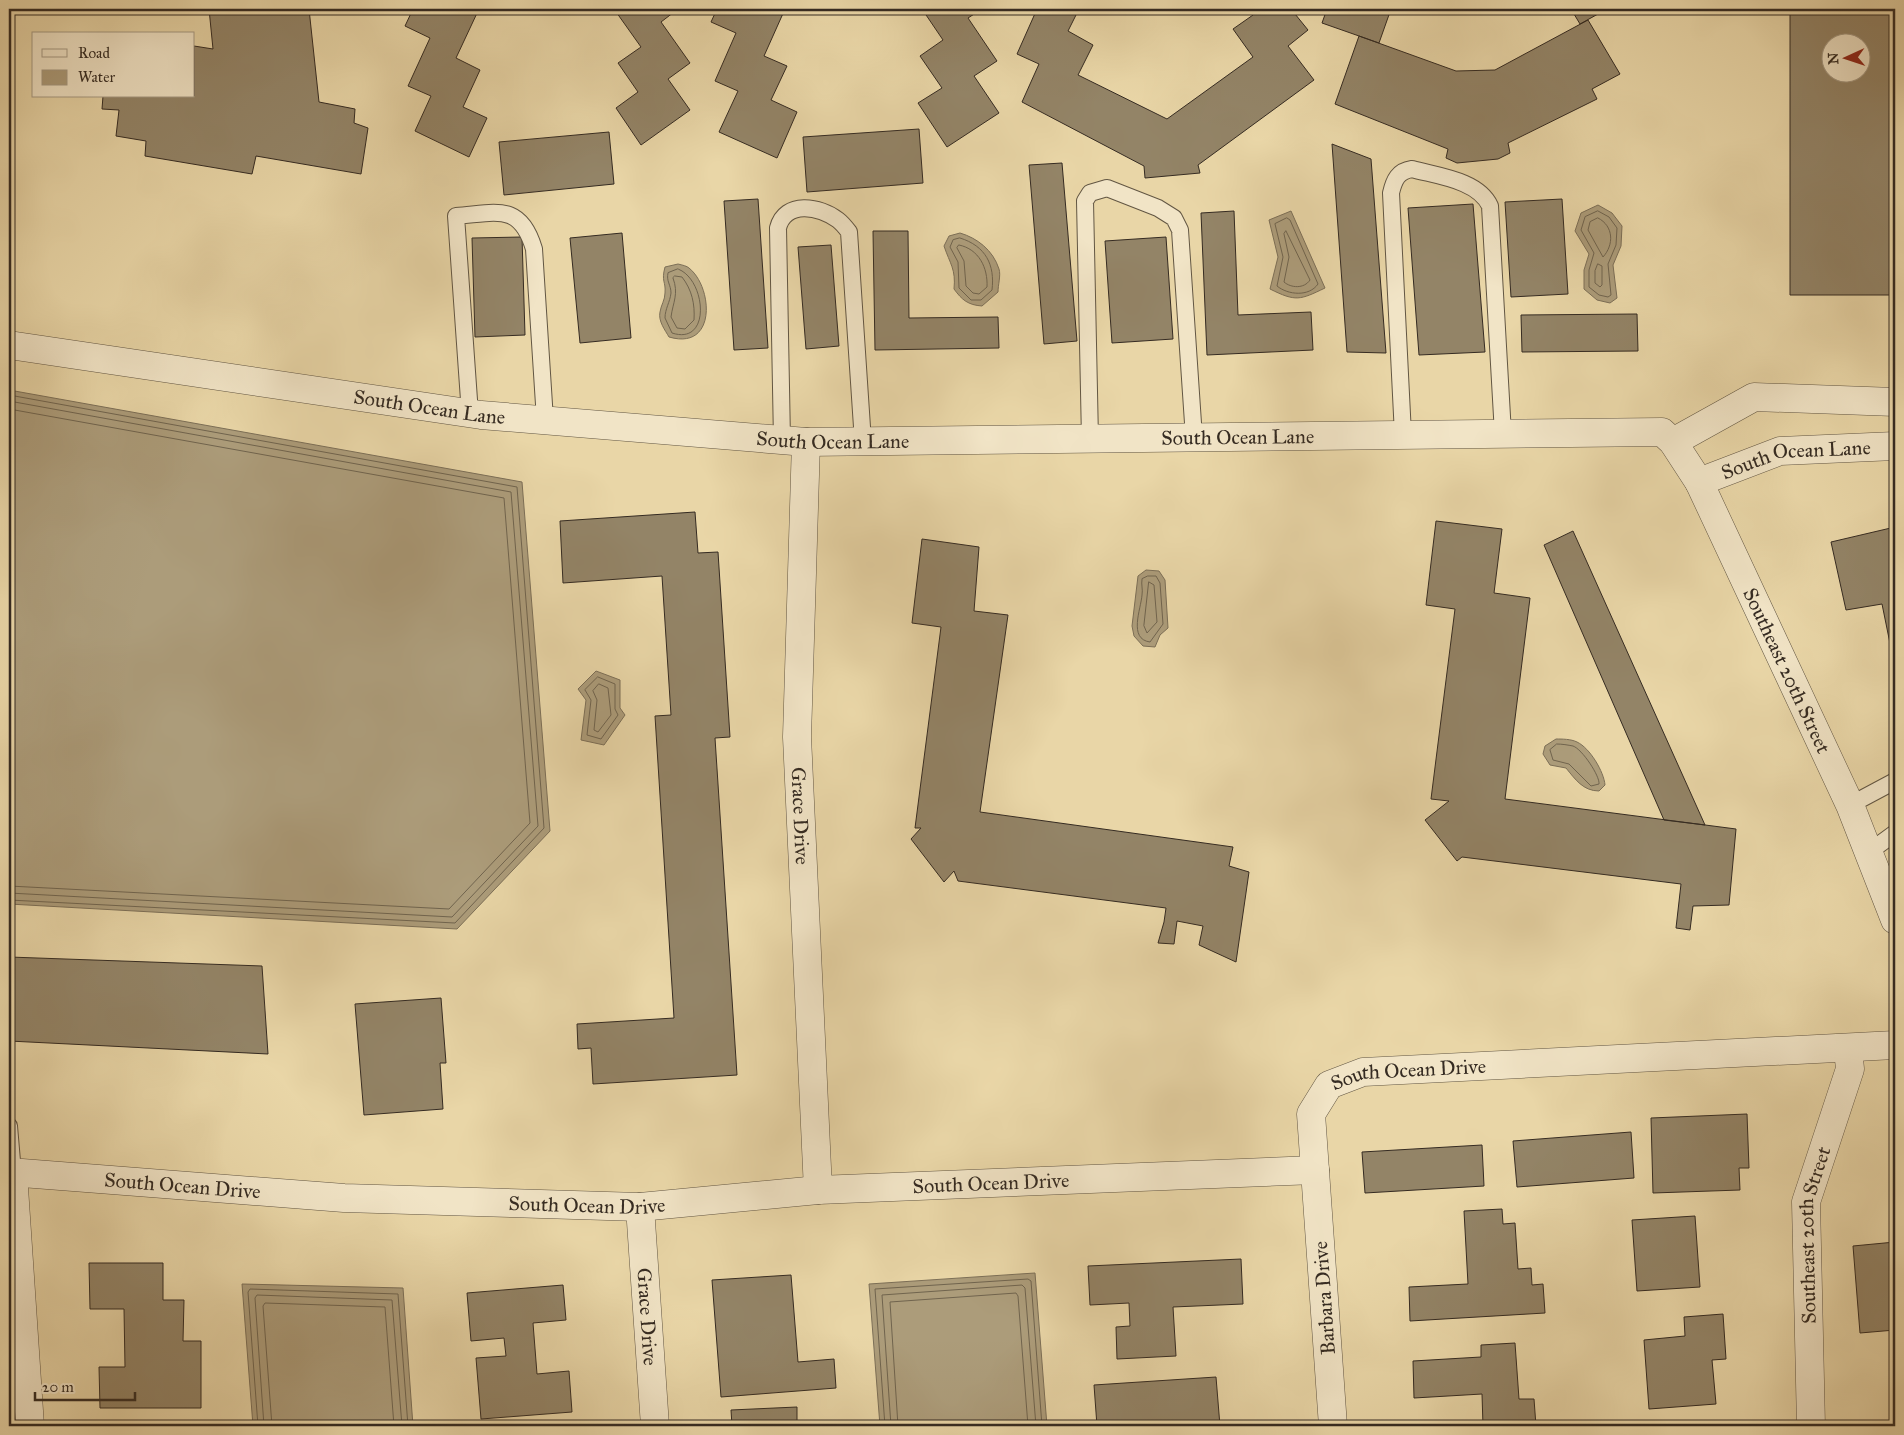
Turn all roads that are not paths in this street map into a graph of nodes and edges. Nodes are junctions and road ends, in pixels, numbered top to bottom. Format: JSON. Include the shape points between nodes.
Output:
{"nodes":[{"id":1,"x":9,"y":344,"type":"edge"},
{"id":2,"x":1895,"y":402,"type":"edge"},
{"id":3,"x":470,"y":414,"type":"junction"},
{"id":4,"x":546,"y":420,"type":"junction"},
{"id":5,"x":1503,"y":434,"type":"junction"},
{"id":6,"x":1403,"y":435,"type":"junction"},
{"id":7,"x":1667,"y":437,"type":"junction"},
{"id":8,"x":1194,"y":438,"type":"junction"},
{"id":9,"x":1090,"y":439,"type":"junction"},
{"id":10,"x":794,"y":441,"type":"junction"},
{"id":11,"x":863,"y":442,"type":"junction"},
{"id":12,"x":1895,"y":446,"type":"edge"},
{"id":13,"x":1699,"y":482,"type":"junction"},
{"id":14,"x":1895,"y":781,"type":"edge"},
{"id":15,"x":1850,"y":805,"type":"junction"},
{"id":16,"x":1895,"y":833,"type":"edge"},
{"id":17,"x":1868,"y":852,"type":"junction"},
{"id":18,"x":1895,"y":920,"type":"edge"},
{"id":19,"x":1895,"y":1045,"type":"edge"},
{"id":20,"x":1848,"y":1049,"type":"junction"},
{"id":21,"x":9,"y":1126,"type":"edge"},
{"id":22,"x":1315,"y":1170,"type":"junction"},
{"id":23,"x":11,"y":1172,"type":"edge"},
{"id":24,"x":818,"y":1190,"type":"junction"},
{"id":25,"x":640,"y":1207,"type":"junction"},
{"id":26,"x":30,"y":1426,"type":"edge"},
{"id":27,"x":655,"y":1426,"type":"edge"},
{"id":28,"x":1333,"y":1426,"type":"edge"},
{"id":29,"x":1812,"y":1426,"type":"edge"}],
"edges":[{"from":1,"to":3,"type":"street","name":"South Ocean Lane"},
{"from":2,"to":7,"type":"street","name":"South Ocean Lane","via":[[1754,397]]},
{"from":3,"to":4,"type":"street","name":"South Ocean Lane"},
{"from":3,"to":4,"type":"lane","via":[[456,216],[507,214],[519,219],[529,231],[534,249]]},
{"from":4,"to":10,"type":"street","name":"South Ocean Lane"},
{"from":5,"to":6,"type":"street","name":"South Ocean Lane"},
{"from":5,"to":6,"type":"lane","via":[[1490,206],[1485,195],[1476,189],[1412,169],[1398,175],[1391,193]]},
{"from":5,"to":7,"type":"street","name":"South Ocean Lane"},
{"from":6,"to":8,"type":"street","name":"South Ocean Lane"},
{"from":7,"to":13,"type":"street","name":"Southeast 20th Street"},
{"from":8,"to":9,"type":"street","name":"South Ocean Lane"},
{"from":8,"to":9,"type":"lane","via":[[1180,230],[1174,218],[1158,208],[1108,188],[1090,193],[1085,201]]},
{"from":9,"to":11,"type":"street","name":"South Ocean Lane"},
{"from":10,"to":11,"type":"street","name":"South Ocean Lane"},
{"from":10,"to":11,"type":"lane","via":[[778,228],[787,211],[800,208],[839,220],[849,232]]},
{"from":10,"to":24,"type":"street","name":"Grace Drive","via":[[797,737]]},
{"from":12,"to":13,"type":"street","name":"South Ocean Lane","via":[[1780,451]]},
{"from":13,"to":15,"type":"street","name":"Southeast 20th Street"},
{"from":14,"to":15,"type":"lane"},
{"from":15,"to":17,"type":"street","name":"Southeast 20th Street"},
{"from":16,"to":17,"type":"lane"},
{"from":17,"to":18,"type":"street","name":"Southeast 20th Street"},
{"from":19,"to":20,"type":"street","name":"South Ocean Drive"},
{"from":20,"to":22,"type":"street","name":"South Ocean Drive","via":[[1363,1072],[1329,1085],[1311,1114]]},
{"from":20,"to":29,"type":"street","name":"Southeast 20th Street","via":[[1850,1069],[1806,1202]]},
{"from":21,"to":23,"type":"lane"},
{"from":22,"to":24,"type":"street","name":"South Ocean Drive"},
{"from":22,"to":28,"type":"street","name":"Barbara Drive"},
{"from":23,"to":25,"type":"street","name":"South Ocean Drive","via":[[344,1198]]},
{"from":23,"to":26,"type":"street"},
{"from":24,"to":25,"type":"street","name":"South Ocean Drive"},
{"from":25,"to":27,"type":"street","name":"Grace Drive"}]}
